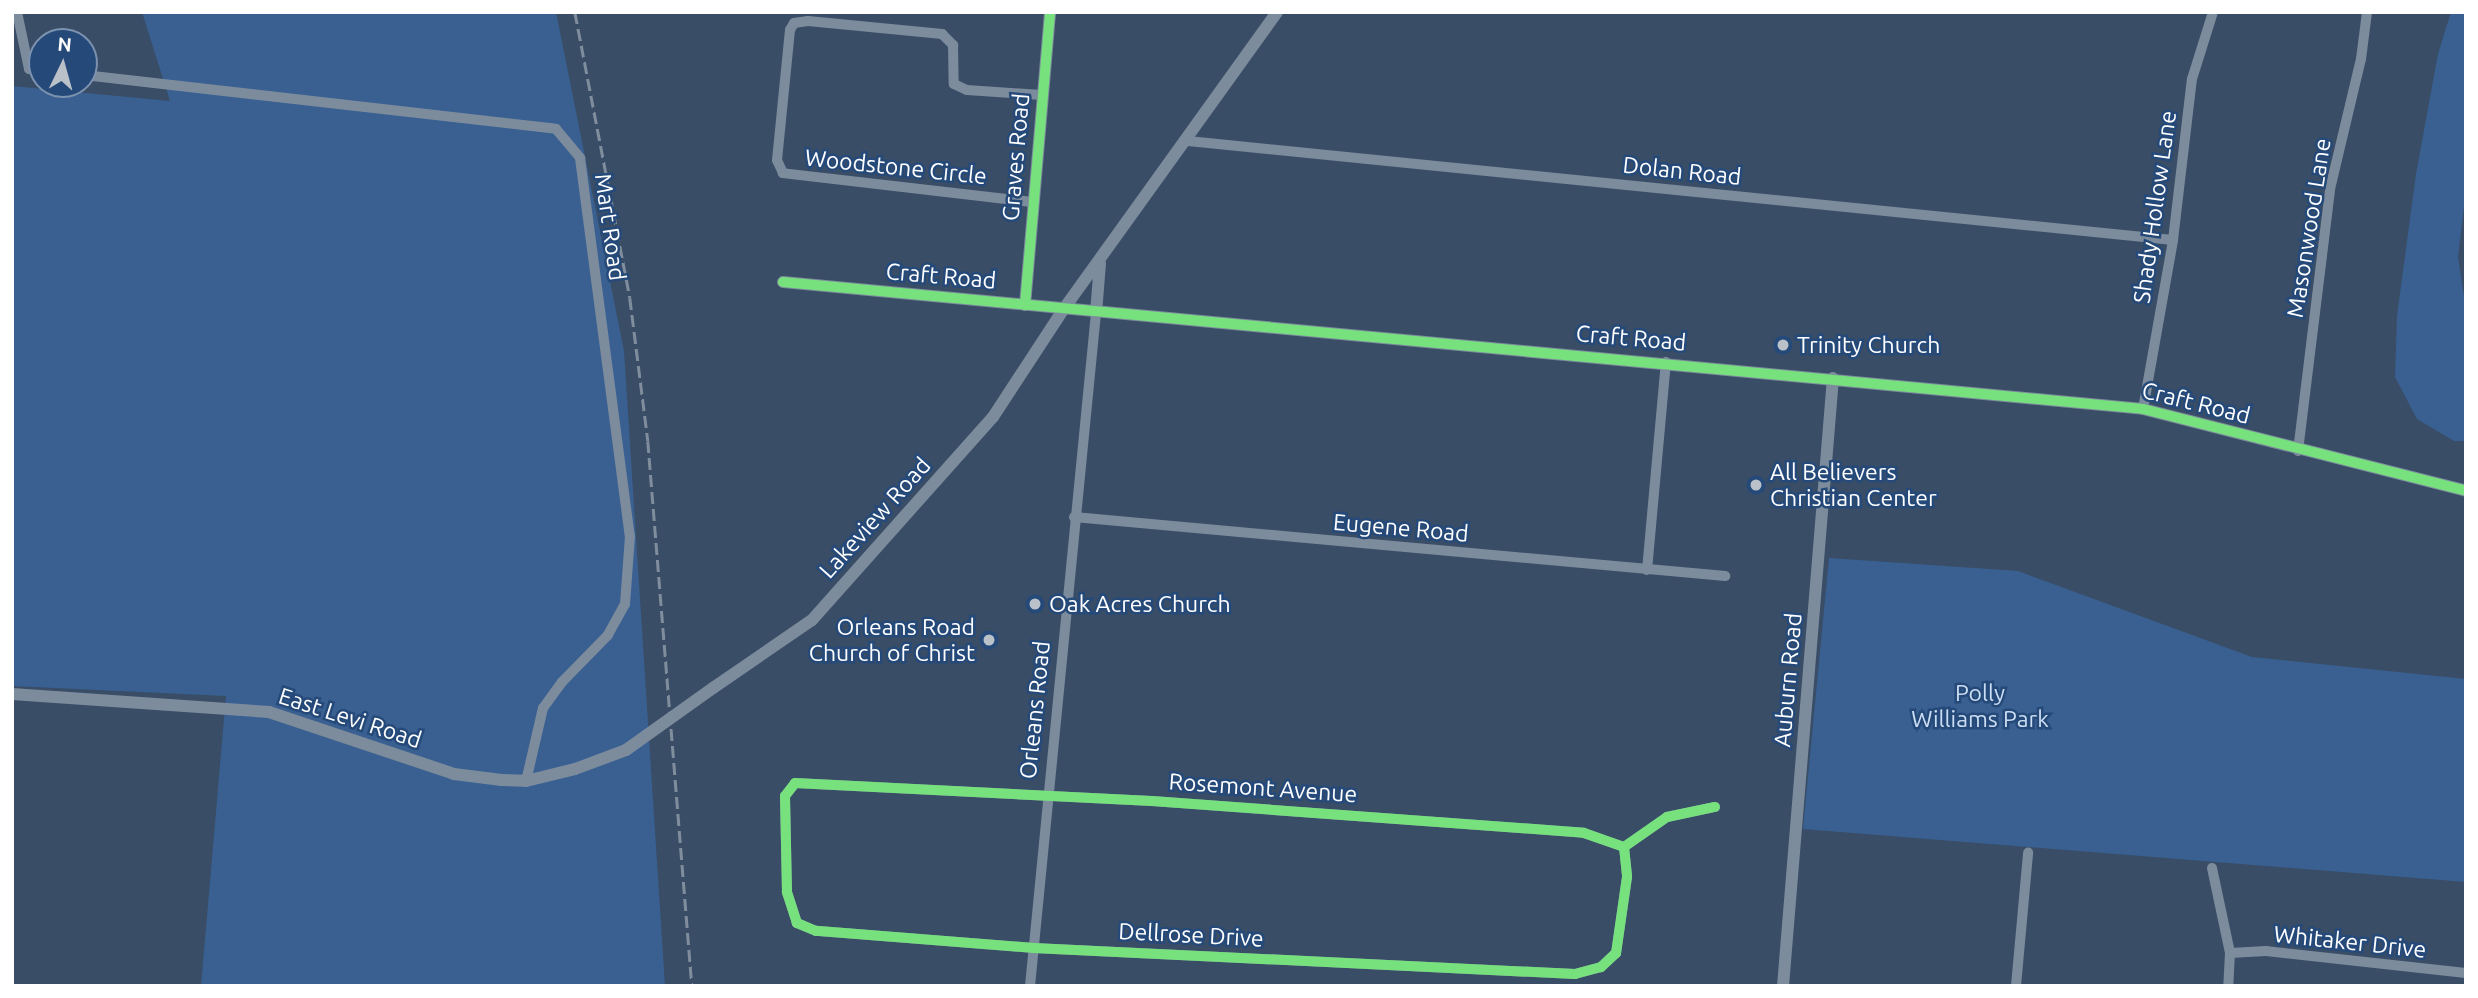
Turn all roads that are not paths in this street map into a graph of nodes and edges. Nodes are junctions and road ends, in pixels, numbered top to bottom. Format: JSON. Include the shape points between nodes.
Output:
{"nodes":[{"id":1,"x":17,"y":12,"type":"edge"},
{"id":2,"x":1050,"y":12,"type":"edge"},
{"id":3,"x":1277,"y":12,"type":"edge"},
{"id":4,"x":2213,"y":12,"type":"edge"},
{"id":5,"x":2367,"y":12,"type":"edge"},
{"id":6,"x":28,"y":64,"type":"edge"},
{"id":7,"x":98,"y":77,"type":"edge"},
{"id":8,"x":1042,"y":95,"type":"junction"},
{"id":9,"x":1188,"y":141,"type":"junction"},
{"id":10,"x":1032,"y":202,"type":"junction"},
{"id":11,"x":2172,"y":240,"type":"junction"},
{"id":12,"x":1101,"y":259,"type":"junction"},
{"id":13,"x":783,"y":282,"type":"dead end"},
{"id":14,"x":1025,"y":305,"type":"junction"},
{"id":15,"x":1063,"y":310,"type":"junction"},
{"id":16,"x":1096,"y":313,"type":"junction"},
{"id":17,"x":1666,"y":362,"type":"junction"},
{"id":18,"x":1833,"y":378,"type":"junction"},
{"id":19,"x":2143,"y":410,"type":"junction"},
{"id":20,"x":2298,"y":451,"type":"junction"},
{"id":21,"x":2466,"y":491,"type":"edge"},
{"id":22,"x":1074,"y":517,"type":"junction"},
{"id":23,"x":1647,"y":570,"type":"junction"},
{"id":24,"x":1725,"y":576,"type":"dead end"},
{"id":25,"x":12,"y":694,"type":"edge"},
{"id":26,"x":626,"y":750,"type":"joint"},
{"id":27,"x":526,"y":780,"type":"junction"},
{"id":28,"x":795,"y":783,"type":"joint"},
{"id":29,"x":1045,"y":799,"type":"junction"},
{"id":30,"x":1714,"y":807,"type":"dead end"},
{"id":31,"x":1624,"y":847,"type":"junction"},
{"id":32,"x":2028,"y":853,"type":"dead end"},
{"id":33,"x":2212,"y":868,"type":"dead end"},
{"id":34,"x":1034,"y":948,"type":"junction"},
{"id":35,"x":2230,"y":953,"type":"junction"},
{"id":36,"x":2466,"y":973,"type":"edge"},
{"id":37,"x":1030,"y":986,"type":"edge"},
{"id":38,"x":1783,"y":986,"type":"edge"},
{"id":39,"x":2016,"y":986,"type":"edge"},
{"id":40,"x":2228,"y":986,"type":"edge"}],
"edges":[{"from":1,"to":6,"type":"street"},
{"from":2,"to":8,"type":"street","name":"Graves Road"},
{"from":3,"to":9,"type":"street","name":"Lakeview Road"},
{"from":4,"to":11,"type":"street","name":"Shady Hollow Lane","via":[[2192,79]]},
{"from":5,"to":20,"type":"street","name":"Masonwood Lane","via":[[2361,59],[2330,189]]},
{"from":7,"to":27,"type":"street","name":"Mart Road","via":[[556,129],[580,158],[630,536],[625,604],[608,635],[543,708]]},
{"from":8,"to":10,"type":"street","name":"Graves Road"},
{"from":8,"to":10,"type":"street","name":"Woodstone Circle","via":[[967,90],[954,84],[953,45],[942,34],[808,21],[794,23],[790,30],[777,160],[783,173]]},
{"from":9,"to":11,"type":"street","name":"Dolan Road"},
{"from":9,"to":12,"type":"street","name":"Lakeview Road"},
{"from":10,"to":14,"type":"street","name":"Graves Road"},
{"from":11,"to":19,"type":"street","name":"Shady Hollow Lane"},
{"from":12,"to":15,"type":"street","name":"Lakeview Road"},
{"from":12,"to":16,"type":"street"},
{"from":13,"to":14,"type":"street","name":"Craft Road"},
{"from":14,"to":15,"type":"street","name":"Craft Road"},
{"from":15,"to":16,"type":"street","name":"Craft Road"},
{"from":15,"to":26,"type":"street","name":"Lakeview Road","bridge":true,"via":[[993,416],[812,620]]},
{"from":16,"to":17,"type":"street","name":"Craft Road"},
{"from":16,"to":22,"type":"street","name":"Orleans Road"},
{"from":17,"to":18,"type":"street","name":"Craft Road"},
{"from":17,"to":23,"type":"street"},
{"from":18,"to":19,"type":"street","name":"Craft Road"},
{"from":18,"to":38,"type":"street","name":"Auburn Road"},
{"from":19,"to":20,"type":"street","name":"Craft Road"},
{"from":20,"to":21,"type":"street","name":"Craft Road"},
{"from":22,"to":23,"type":"street","name":"Eugene Road"},
{"from":22,"to":29,"type":"street","name":"Orleans Road"},
{"from":23,"to":24,"type":"street","name":"Eugene Road"},
{"from":25,"to":27,"type":"street","name":"East Levi Road","via":[[269,712],[454,774]]},
{"from":26,"to":27,"type":"street","name":"East Levi Road"},
{"from":28,"to":29,"type":"street","name":"Rosemont Avenue"},
{"from":28,"to":34,"type":"street","name":"Dellrose Drive","via":[[785,796],[787,892],[797,923],[816,931]]},
{"from":29,"to":31,"type":"street","name":"Rosemont Avenue","via":[[1152,800],[1584,833]]},
{"from":29,"to":34,"type":"street","name":"Orleans Road"},
{"from":30,"to":31,"type":"street","via":[[1667,817]]},
{"from":31,"to":34,"type":"street","name":"Dellrose Drive","via":[[1626,877],[1616,953],[1601,967],[1575,974]]},
{"from":32,"to":39,"type":"street"},
{"from":33,"to":35,"type":"street"},
{"from":34,"to":37,"type":"street","name":"Orleans Road"},
{"from":35,"to":36,"type":"street","name":"Whitaker Drive","via":[[2266,951]]},
{"from":35,"to":40,"type":"street"}]}
